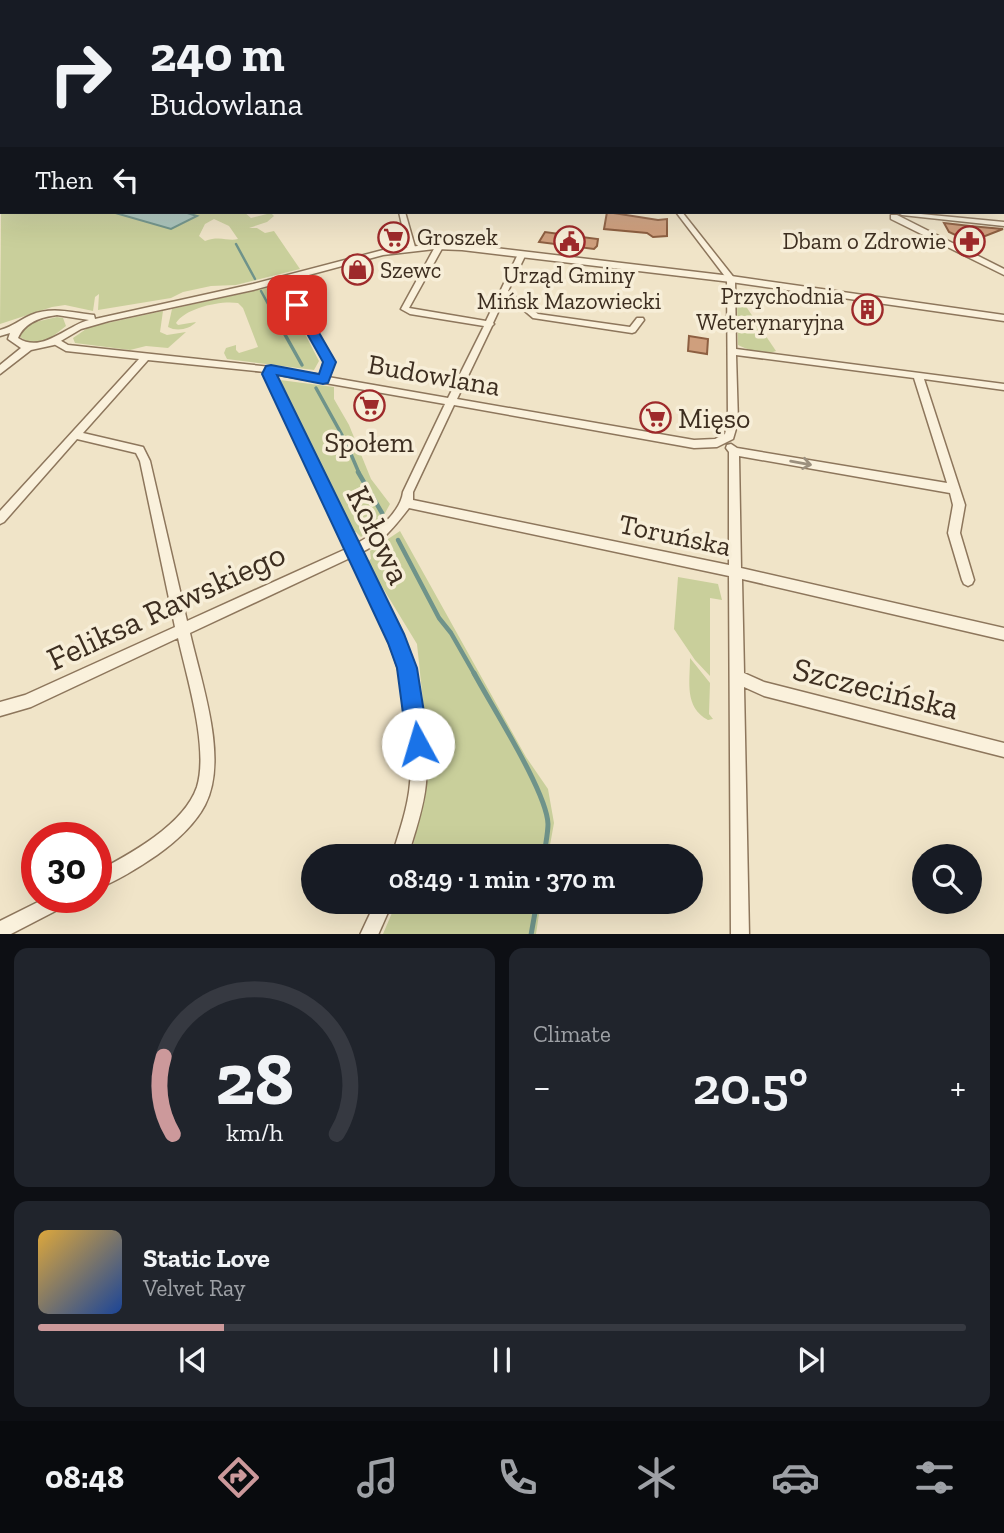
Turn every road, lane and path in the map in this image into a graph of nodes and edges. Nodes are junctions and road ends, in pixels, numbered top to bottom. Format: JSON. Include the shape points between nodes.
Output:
{"nodes":[{"id":1,"x":403,"y":214,"type":"edge"},
{"id":2,"x":681,"y":214,"type":"edge"},
{"id":3,"x":884,"y":214,"type":"dead end"},
{"id":4,"x":900,"y":214,"type":"edge"},
{"id":5,"x":916,"y":218,"type":"junction"},
{"id":6,"x":1004,"y":223,"type":"edge"},
{"id":7,"x":944,"y":241,"type":"junction"},
{"id":8,"x":440,"y":245,"type":"junction"},
{"id":9,"x":411,"y":247,"type":"junction"},
{"id":10,"x":522,"y":254,"type":"junction"},
{"id":11,"x":1004,"y":272,"type":"edge"},
{"id":12,"x":283,"y":279,"type":"junction"},
{"id":13,"x":732,"y":279,"type":"junction"},
{"id":14,"x":503,"y":292,"type":"junction"},
{"id":15,"x":126,"y":313,"type":"joint"},
{"id":16,"x":1004,"y":318,"type":"edge"},
{"id":17,"x":640,"y":320,"type":"dead end"},
{"id":18,"x":74,"y":323,"type":"junction"},
{"id":19,"x":489,"y":324,"type":"junction"},
{"id":20,"x":20,"y":327,"type":"junction"},
{"id":21,"x":0,"y":333,"type":"edge"},
{"id":22,"x":0,"y":339,"type":"edge"},
{"id":23,"x":16,"y":341,"type":"junction"},
{"id":24,"x":55,"y":341,"type":"junction"},
{"id":25,"x":30,"y":346,"type":"junction"},
{"id":26,"x":731,"y":351,"type":"junction"},
{"id":27,"x":145,"y":357,"type":"junction"},
{"id":28,"x":0,"y":362,"type":"edge"},
{"id":29,"x":0,"y":370,"type":"edge"},
{"id":30,"x":271,"y":370,"type":"junction"},
{"id":31,"x":918,"y":376,"type":"junction"},
{"id":32,"x":323,"y":379,"type":"junction"},
{"id":33,"x":1004,"y":387,"type":"edge"},
{"id":34,"x":452,"y":401,"type":"junction"},
{"id":35,"x":74,"y":435,"type":"junction"},
{"id":36,"x":722,"y":441,"type":"junction"},
{"id":37,"x":734,"y":451,"type":"junction"},
{"id":38,"x":954,"y":489,"type":"junction"},
{"id":39,"x":407,"y":503,"type":"junction"},
{"id":40,"x":0,"y":519,"type":"edge"},
{"id":41,"x":354,"y":551,"type":"junction"},
{"id":42,"x":736,"y":572,"type":"junction"},
{"id":43,"x":968,"y":580,"type":"dead end"},
{"id":44,"x":183,"y":630,"type":"junction"},
{"id":45,"x":1004,"y":634,"type":"edge"},
{"id":46,"x":736,"y":677,"type":"junction"},
{"id":47,"x":0,"y":709,"type":"edge"},
{"id":48,"x":1004,"y":750,"type":"edge"},
{"id":49,"x":403,"y":844,"type":"edge"},
{"id":50,"x":112,"y":871,"type":"edge"},
{"id":51,"x":33,"y":913,"type":"edge"},
{"id":52,"x":379,"y":914,"type":"edge"},
{"id":53,"x":0,"y":930,"type":"edge"},
{"id":54,"x":369,"y":934,"type":"edge"},
{"id":55,"x":740,"y":934,"type":"edge"}],
"edges":[{"from":1,"to":9,"type":"street"},
{"from":2,"to":13,"type":"street"},
{"from":3,"to":4,"type":"street"},
{"from":4,"to":5,"type":"street"},
{"from":4,"to":7,"type":"street"},
{"from":5,"to":6,"type":"street"},
{"from":5,"to":7,"type":"street"},
{"from":7,"to":11,"type":"street"},
{"from":8,"to":9,"type":"street"},
{"from":8,"to":10,"type":"street"},
{"from":8,"to":19,"type":"street","via":[[405,309]]},
{"from":9,"to":12,"type":"street"},
{"from":10,"to":13,"type":"street"},
{"from":10,"to":14,"type":"street"},
{"from":12,"to":15,"type":"street"},
{"from":12,"to":32,"type":"street","via":[[329,362]]},
{"from":13,"to":16,"type":"street"},
{"from":13,"to":26,"type":"street"},
{"from":14,"to":17,"type":"street","via":[[536,316],[632,330]]},
{"from":14,"to":19,"type":"street"},
{"from":15,"to":18,"type":"street"},
{"from":18,"to":20,"type":"street","via":[[70,314],[54,313]]},
{"from":18,"to":24,"type":"street"},
{"from":19,"to":34,"type":"street"},
{"from":20,"to":21,"type":"street"},
{"from":20,"to":23,"type":"street"},
{"from":22,"to":23,"type":"street"},
{"from":23,"to":25,"type":"street"},
{"from":23,"to":28,"type":"street"},
{"from":24,"to":25,"type":"street"},
{"from":24,"to":27,"type":"street","name":"Budowlana","via":[[66,348]]},
{"from":25,"to":29,"type":"street"},
{"from":26,"to":31,"type":"street"},
{"from":26,"to":36,"type":"street","via":[[732,429]]},
{"from":27,"to":30,"type":"street","name":"Budowlana"},
{"from":27,"to":35,"type":"street"},
{"from":30,"to":32,"type":"street","name":"Budowlana"},
{"from":30,"to":41,"type":"street","name":"Kołowa"},
{"from":31,"to":33,"type":"street"},
{"from":31,"to":38,"type":"street"},
{"from":32,"to":34,"type":"street","name":"Budowlana"},
{"from":34,"to":36,"type":"street","name":"Budowlana","via":[[694,444]]},
{"from":34,"to":39,"type":"street","via":[[408,492]]},
{"from":35,"to":40,"type":"street"},
{"from":35,"to":44,"type":"street","via":[[139,450]]},
{"from":36,"to":37,"type":"street"},
{"from":37,"to":38,"type":"street","one_way":true},
{"from":37,"to":42,"type":"street"},
{"from":38,"to":43,"type":"street","via":[[959,505],[954,533]]},
{"from":39,"to":41,"type":"street","via":[[383,532]]},
{"from":39,"to":42,"type":"street","name":"Toruńska"},
{"from":41,"to":44,"type":"street","name":"Feliksa Rawskiego"},
{"from":41,"to":49,"type":"street","name":"Kołowa","via":[[397,641],[414,706],[418,785]]},
{"from":42,"to":45,"type":"street","name":"Toruńska"},
{"from":42,"to":46,"type":"street"},
{"from":44,"to":47,"type":"street","name":"Feliksa Rawskiego","via":[[26,702]]},
{"from":44,"to":50,"type":"street","via":[[205,730],[204,787],[191,812],[159,843]]},
{"from":46,"to":48,"type":"street","name":"Szczecińska"},
{"from":46,"to":55,"type":"street"},
{"from":51,"to":53,"type":"street"},
{"from":52,"to":54,"type":"street"}]}
